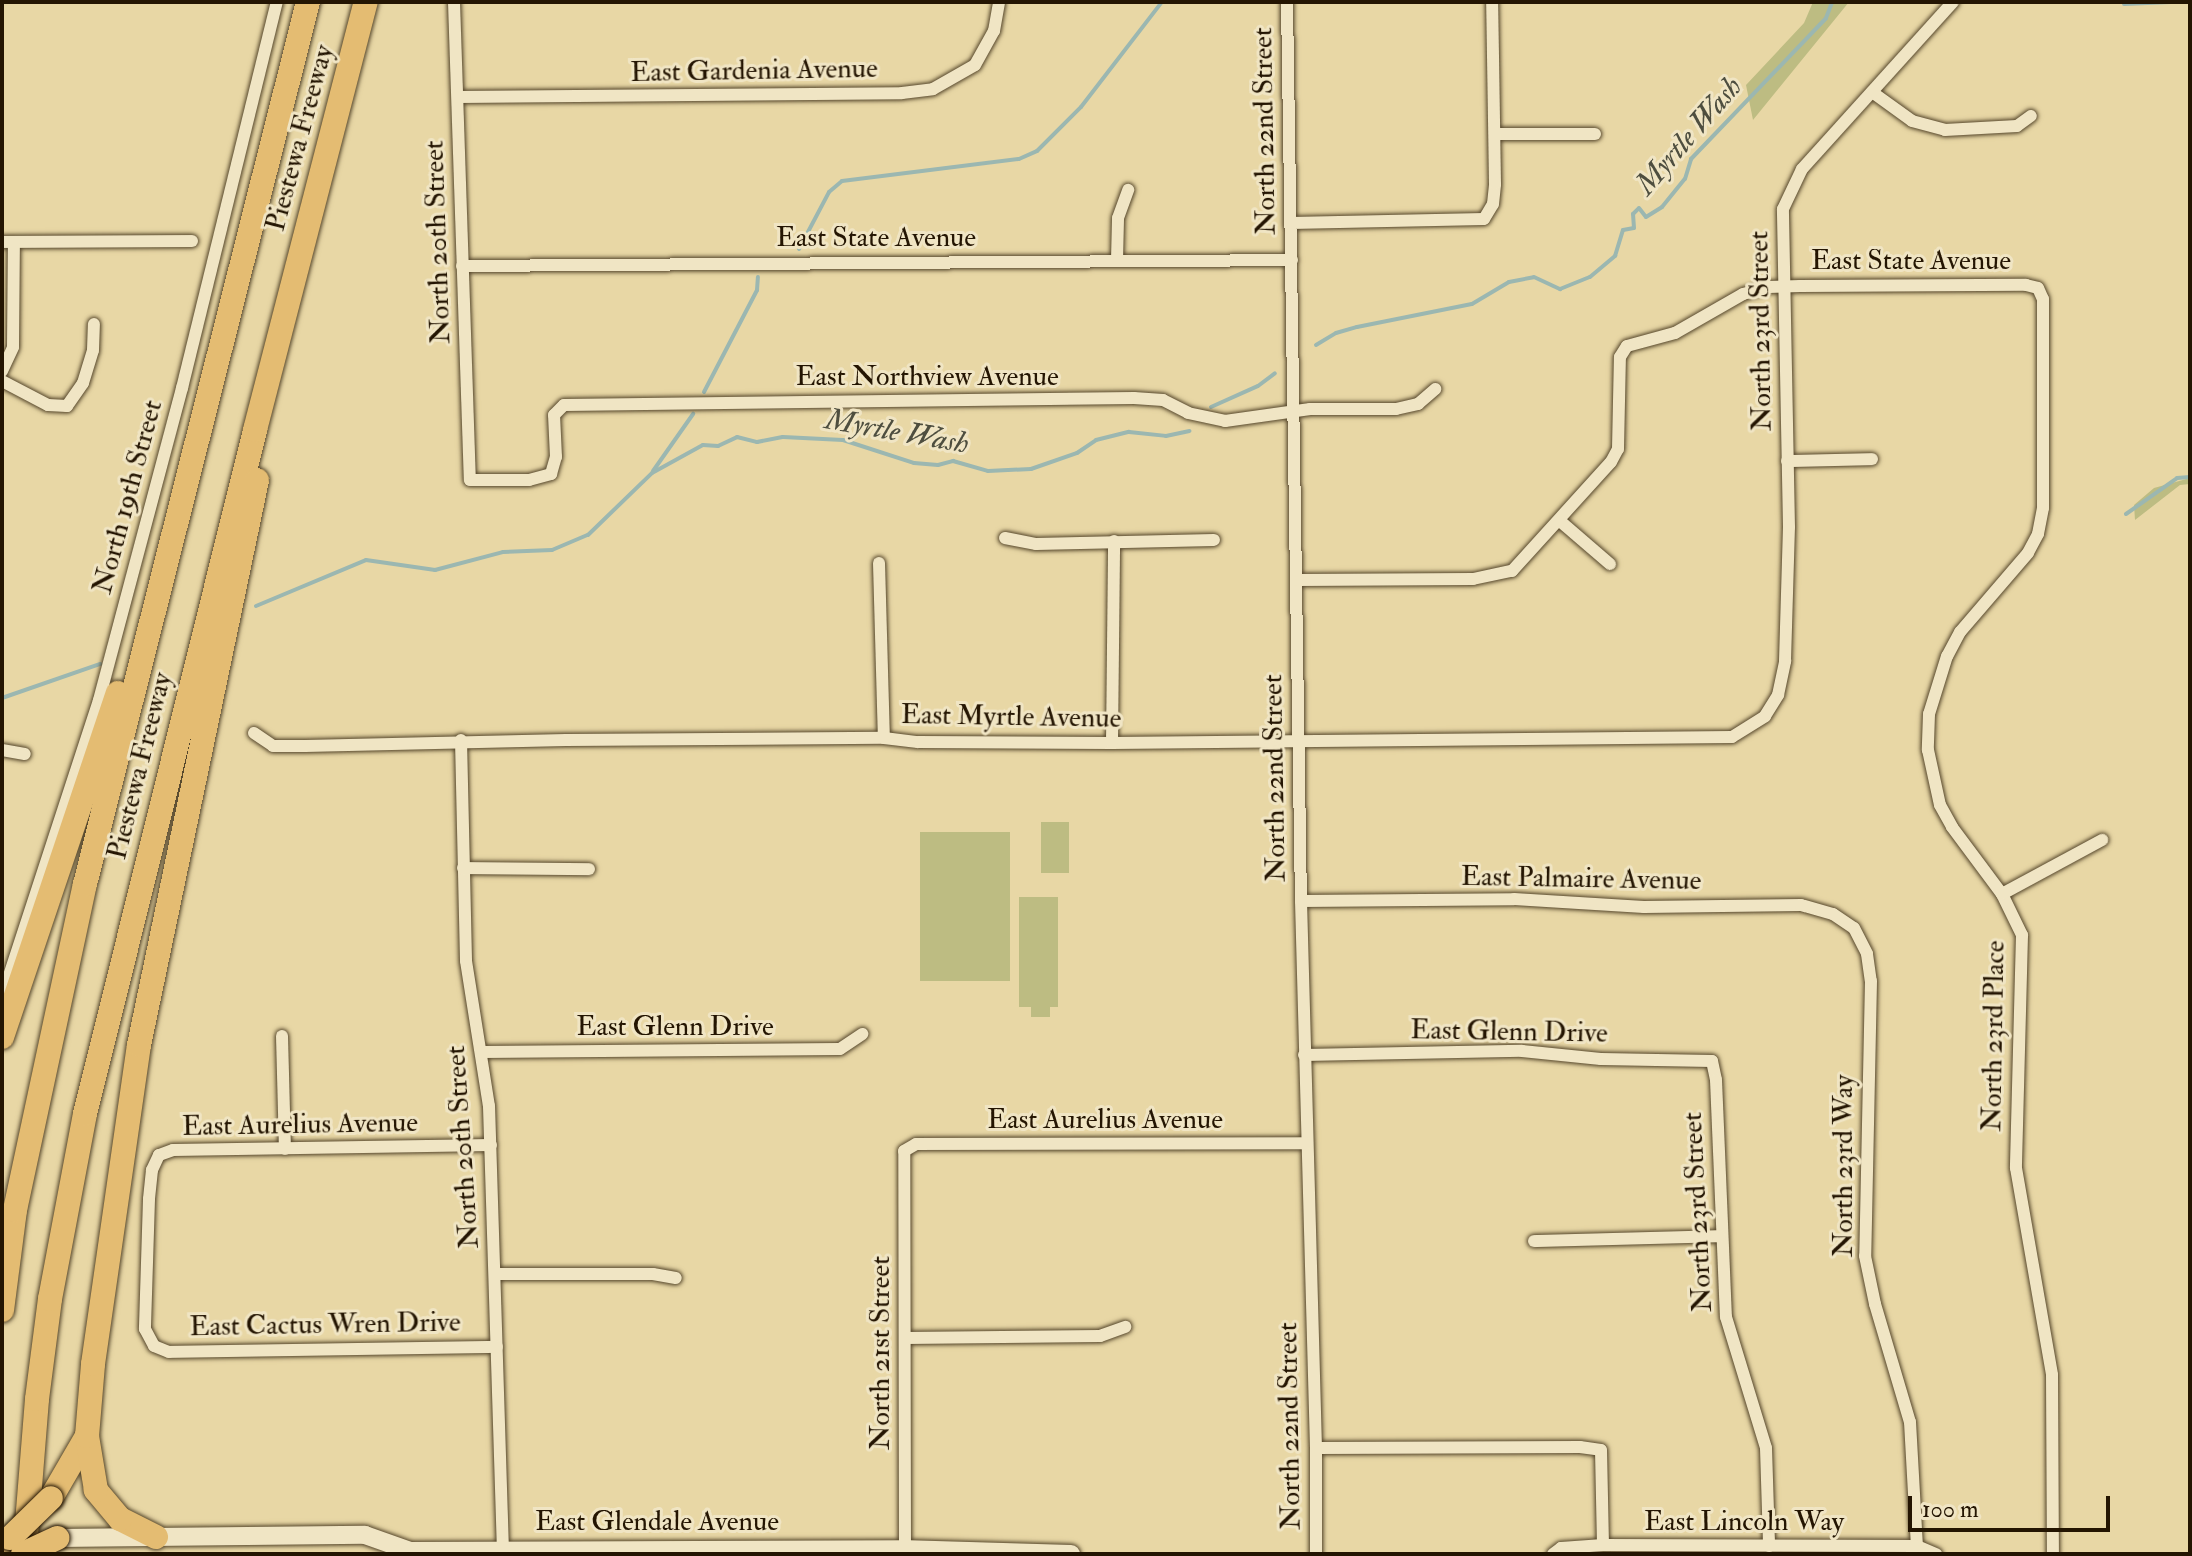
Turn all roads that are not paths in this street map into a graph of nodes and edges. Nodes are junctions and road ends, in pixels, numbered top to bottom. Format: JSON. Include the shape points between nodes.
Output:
{"nodes":[{"id":1,"x":277,"y":2,"type":"edge"},
{"id":2,"x":308,"y":2,"type":"edge"},
{"id":3,"x":366,"y":2,"type":"edge"},
{"id":4,"x":454,"y":2,"type":"edge"},
{"id":5,"x":999,"y":2,"type":"edge"},
{"id":6,"x":1287,"y":2,"type":"edge"},
{"id":7,"x":1492,"y":2,"type":"edge"},
{"id":8,"x":1953,"y":2,"type":"edge"},
{"id":9,"x":1872,"y":92,"type":"junction"},
{"id":10,"x":458,"y":97,"type":"junction"},
{"id":11,"x":2031,"y":116,"type":"dead end"},
{"id":12,"x":1495,"y":134,"type":"junction"},
{"id":13,"x":1595,"y":134,"type":"dead end"},
{"id":14,"x":1128,"y":190,"type":"dead end"},
{"id":15,"x":1291,"y":223,"type":"junction"},
{"id":16,"x":192,"y":241,"type":"dead end"},
{"id":17,"x":8,"y":242,"type":"edge"},
{"id":18,"x":1117,"y":260,"type":"junction"},
{"id":19,"x":1292,"y":260,"type":"junction"},
{"id":20,"x":462,"y":266,"type":"junction"},
{"id":21,"x":1784,"y":286,"type":"junction"},
{"id":22,"x":2038,"y":288,"type":"joint"},
{"id":23,"x":94,"y":324,"type":"dead end"},
{"id":24,"x":2,"y":371,"type":"edge"},
{"id":25,"x":2,"y":381,"type":"edge"},
{"id":26,"x":1435,"y":389,"type":"dead end"},
{"id":27,"x":1293,"y":411,"type":"junction"},
{"id":28,"x":255,"y":430,"type":"junction"},
{"id":29,"x":200,"y":432,"type":"junction"},
{"id":30,"x":1872,"y":459,"type":"dead end"},
{"id":31,"x":1787,"y":461,"type":"junction"},
{"id":32,"x":470,"y":480,"type":"joint"},
{"id":33,"x":1560,"y":521,"type":"junction"},
{"id":34,"x":1005,"y":538,"type":"dead end"},
{"id":35,"x":1214,"y":540,"type":"dead end"},
{"id":36,"x":1114,"y":541,"type":"junction"},
{"id":37,"x":879,"y":563,"type":"dead end"},
{"id":38,"x":1610,"y":564,"type":"dead end"},
{"id":39,"x":1297,"y":580,"type":"junction"},
{"id":40,"x":1765,"y":716,"type":"joint"},
{"id":41,"x":254,"y":733,"type":"dead end"},
{"id":42,"x":884,"y":738,"type":"junction"},
{"id":43,"x":461,"y":740,"type":"junction"},
{"id":44,"x":1112,"y":743,"type":"junction"},
{"id":45,"x":1299,"y":743,"type":"junction"},
{"id":46,"x":2,"y":750,"type":"edge"},
{"id":47,"x":25,"y":754,"type":"dead end"},
{"id":48,"x":2102,"y":840,"type":"dead end"},
{"id":49,"x":463,"y":868,"type":"junction"},
{"id":50,"x":589,"y":869,"type":"dead end"},
{"id":51,"x":2002,"y":894,"type":"junction"},
{"id":52,"x":1301,"y":901,"type":"junction"},
{"id":53,"x":1854,"y":928,"type":"joint"},
{"id":54,"x":2,"y":997,"type":"edge"},
{"id":55,"x":862,"y":1034,"type":"dead end"},
{"id":56,"x":282,"y":1036,"type":"dead end"},
{"id":57,"x":2,"y":1037,"type":"edge"},
{"id":58,"x":482,"y":1052,"type":"junction"},
{"id":59,"x":1304,"y":1055,"type":"junction"},
{"id":60,"x":1712,"y":1061,"type":"joint"},
{"id":61,"x":1307,"y":1143,"type":"junction"},
{"id":62,"x":491,"y":1145,"type":"junction"},
{"id":63,"x":285,"y":1149,"type":"junction"},
{"id":64,"x":904,"y":1151,"type":"joint"},
{"id":65,"x":1720,"y":1236,"type":"junction"},
{"id":66,"x":1534,"y":1241,"type":"dead end"},
{"id":67,"x":496,"y":1274,"type":"junction"},
{"id":68,"x":676,"y":1278,"type":"dead end"},
{"id":69,"x":2,"y":1310,"type":"edge"},
{"id":70,"x":1125,"y":1327,"type":"dead end"},
{"id":71,"x":905,"y":1338,"type":"junction"},
{"id":72,"x":154,"y":1346,"type":"joint"},
{"id":73,"x":497,"y":1347,"type":"junction"},
{"id":74,"x":87,"y":1436,"type":"junction"},
{"id":75,"x":1316,"y":1448,"type":"junction"},
{"id":76,"x":156,"y":1537,"type":"junction"},
{"id":77,"x":57,"y":1538,"type":"joint"},
{"id":78,"x":1603,"y":1545,"type":"junction"},
{"id":79,"x":1769,"y":1546,"type":"junction"},
{"id":80,"x":1917,"y":1546,"type":"junction"},
{"id":81,"x":11,"y":1547,"type":"edge"},
{"id":82,"x":503,"y":1550,"type":"junction"},
{"id":83,"x":404,"y":1552,"type":"edge"},
{"id":84,"x":533,"y":1552,"type":"edge"},
{"id":85,"x":905,"y":1552,"type":"edge"},
{"id":86,"x":1071,"y":1554,"type":"edge"},
{"id":87,"x":1316,"y":1554,"type":"edge"},
{"id":88,"x":1553,"y":1554,"type":"edge"},
{"id":89,"x":1936,"y":1554,"type":"edge"},
{"id":90,"x":2053,"y":1554,"type":"edge"}],
"edges":[{"from":1,"to":54,"type":"street","name":"North 19th Street","via":[[103,686]]},
{"from":2,"to":29,"type":"highway","name":"Piestewa Freeway"},
{"from":3,"to":28,"type":"highway","name":"Piestewa Freeway"},
{"from":4,"to":10,"type":"street","name":"North 20th Street"},
{"from":5,"to":10,"type":"street","name":"East Gardenia Avenue","via":[[994,31],[975,65],[933,89]]},
{"from":6,"to":15,"type":"street","name":"North 22nd Street"},
{"from":7,"to":12,"type":"street"},
{"from":8,"to":9,"type":"street","name":"North 23rd Street"},
{"from":9,"to":11,"type":"street","via":[[1912,121],[1945,130],[2017,126]]},
{"from":9,"to":21,"type":"street","name":"North 23rd Street","via":[[1802,169],[1789,192],[1783,209]]},
{"from":10,"to":20,"type":"street","name":"North 20th Street"},
{"from":12,"to":13,"type":"street"},
{"from":12,"to":15,"type":"street","via":[[1493,204],[1484,219]]},
{"from":14,"to":18,"type":"street","via":[[1118,218]]},
{"from":15,"to":19,"type":"street","name":"North 22nd Street"},
{"from":16,"to":17,"type":"street"},
{"from":17,"to":24,"type":"street","via":[[13,347]]},
{"from":18,"to":19,"type":"street","name":"East State Avenue"},
{"from":18,"to":20,"type":"street","name":"East State Avenue"},
{"from":19,"to":27,"type":"street","name":"North 22nd Street"},
{"from":20,"to":32,"type":"street","name":"North 20th Street"},
{"from":21,"to":22,"type":"street","name":"East State Avenue"},
{"from":21,"to":31,"type":"street","name":"North 23rd Street"},
{"from":21,"to":33,"type":"street","name":"East State Avenue","via":[[1743,294],[1675,333],[1627,346],[1620,357],[1618,449]]},
{"from":22,"to":51,"type":"street","name":"North 23rd Place","via":[[2043,299],[2043,508],[2038,534],[2028,553],[1960,632],[1929,714],[1928,750],[1940,805]]},
{"from":23,"to":25,"type":"street","via":[[83,383],[67,406],[48,405]]},
{"from":26,"to":27,"type":"street","name":"East Northview Avenue","via":[[1418,404],[1396,409]]},
{"from":27,"to":32,"type":"street","name":"East Northview Avenue","via":[[1211,420],[1163,400],[1134,398],[564,405],[554,415],[556,457],[551,474],[529,480]]},
{"from":27,"to":39,"type":"street","name":"North 22nd Street"},
{"from":28,"to":74,"type":"highway","via":[[258,484],[127,1119]]},
{"from":28,"to":81,"type":"highway","name":"Piestewa Freeway","via":[[67,1198]]},
{"from":29,"to":57,"type":"highway","via":[[168,510],[115,702]]},
{"from":29,"to":69,"type":"highway","name":"Piestewa Freeway","via":[[85,884],[15,1210]]},
{"from":30,"to":31,"type":"street"},
{"from":31,"to":40,"type":"street","name":"North 23rd Street","via":[[1785,661],[1778,695]]},
{"from":33,"to":38,"type":"street"},
{"from":33,"to":39,"type":"street","name":"East State Avenue","via":[[1512,571],[1486,579]]},
{"from":34,"to":36,"type":"street","via":[[1036,544]]},
{"from":35,"to":36,"type":"street"},
{"from":36,"to":44,"type":"street"},
{"from":37,"to":42,"type":"street"},
{"from":39,"to":45,"type":"street","name":"North 22nd Street"},
{"from":40,"to":45,"type":"street","name":"East Myrtle Avenue","via":[[1732,737],[1701,740]]},
{"from":41,"to":43,"type":"street","name":"East Myrtle Avenue","via":[[273,746]]},
{"from":42,"to":43,"type":"street","name":"East Myrtle Avenue"},
{"from":42,"to":44,"type":"street","name":"East Myrtle Avenue"},
{"from":43,"to":49,"type":"street","name":"North 20th Street"},
{"from":44,"to":45,"type":"street","name":"East Myrtle Avenue"},
{"from":45,"to":52,"type":"street","name":"North 22nd Street"},
{"from":46,"to":47,"type":"street"},
{"from":48,"to":51,"type":"street"},
{"from":49,"to":50,"type":"street"},
{"from":49,"to":58,"type":"street","name":"North 20th Street","via":[[466,961]]},
{"from":51,"to":90,"type":"street","name":"North 23rd Place","via":[[2022,935],[2016,1168],[2052,1375]]},
{"from":52,"to":53,"type":"street","name":"East Palmaire Avenue","via":[[1801,905],[1833,914]]},
{"from":52,"to":59,"type":"street","name":"North 22nd Street"},
{"from":53,"to":80,"type":"street","name":"North 23rd Way","via":[[1867,954],[1871,981],[1865,1256],[1910,1422]]},
{"from":55,"to":58,"type":"street","name":"East Glenn Drive","via":[[840,1049]]},
{"from":56,"to":63,"type":"street"},
{"from":58,"to":62,"type":"street","name":"North 20th Street"},
{"from":59,"to":60,"type":"street","name":"East Glenn Drive","via":[[1522,1051]]},
{"from":59,"to":61,"type":"street","name":"North 22nd Street"},
{"from":60,"to":65,"type":"street","name":"North 23rd Street"},
{"from":61,"to":64,"type":"street","name":"East Aurelius Avenue","via":[[916,1144]]},
{"from":61,"to":75,"type":"street","name":"North 22nd Street"},
{"from":62,"to":63,"type":"street","name":"East Aurelius Avenue"},
{"from":62,"to":67,"type":"street","name":"North 20th Street"},
{"from":63,"to":72,"type":"street","name":"East Aurelius Avenue","via":[[173,1150],[159,1155],[152,1170],[144,1257],[145,1329]]},
{"from":64,"to":71,"type":"street","name":"North 21st Street"},
{"from":65,"to":66,"type":"street"},
{"from":65,"to":79,"type":"street","name":"North 23rd Street","via":[[1726,1317],[1766,1448]]},
{"from":67,"to":68,"type":"street"},
{"from":67,"to":73,"type":"street","name":"North 20th Street"},
{"from":70,"to":71,"type":"street","via":[[1100,1336]]},
{"from":71,"to":85,"type":"street","name":"North 21st Street"},
{"from":72,"to":73,"type":"street","name":"East Cactus Wren Drive","via":[[169,1352]]},
{"from":73,"to":82,"type":"street","name":"North 20th Street"},
{"from":74,"to":76,"type":"highway","via":[[91,1475],[103,1502],[120,1519]]},
{"from":74,"to":81,"type":"highway","bridge":true,"via":[[51,1498]]},
{"from":75,"to":78,"type":"street","via":[[1601,1450]]},
{"from":75,"to":87,"type":"street","name":"North 22nd Street"},
{"from":76,"to":77,"type":"main road","name":"East Glendale Avenue"},
{"from":76,"to":83,"type":"main road","name":"East Glendale Avenue","via":[[365,1535]]},
{"from":77,"to":81,"type":"highway","bridge":true},
{"from":78,"to":79,"type":"street","name":"East Lincoln Way"},
{"from":78,"to":88,"type":"street","name":"East Lincoln Way","via":[[1561,1548]]},
{"from":79,"to":80,"type":"street","name":"East Lincoln Way"},
{"from":80,"to":89,"type":"street","name":"East Lincoln Way"},
{"from":82,"to":83,"type":"main road","name":"East Glendale Avenue"},
{"from":82,"to":84,"type":"main road","name":"East Glendale Avenue"},
{"from":84,"to":85,"type":"main road","name":"East Glendale Avenue"},
{"from":85,"to":86,"type":"main road","name":"East Glendale Avenue"}]}
